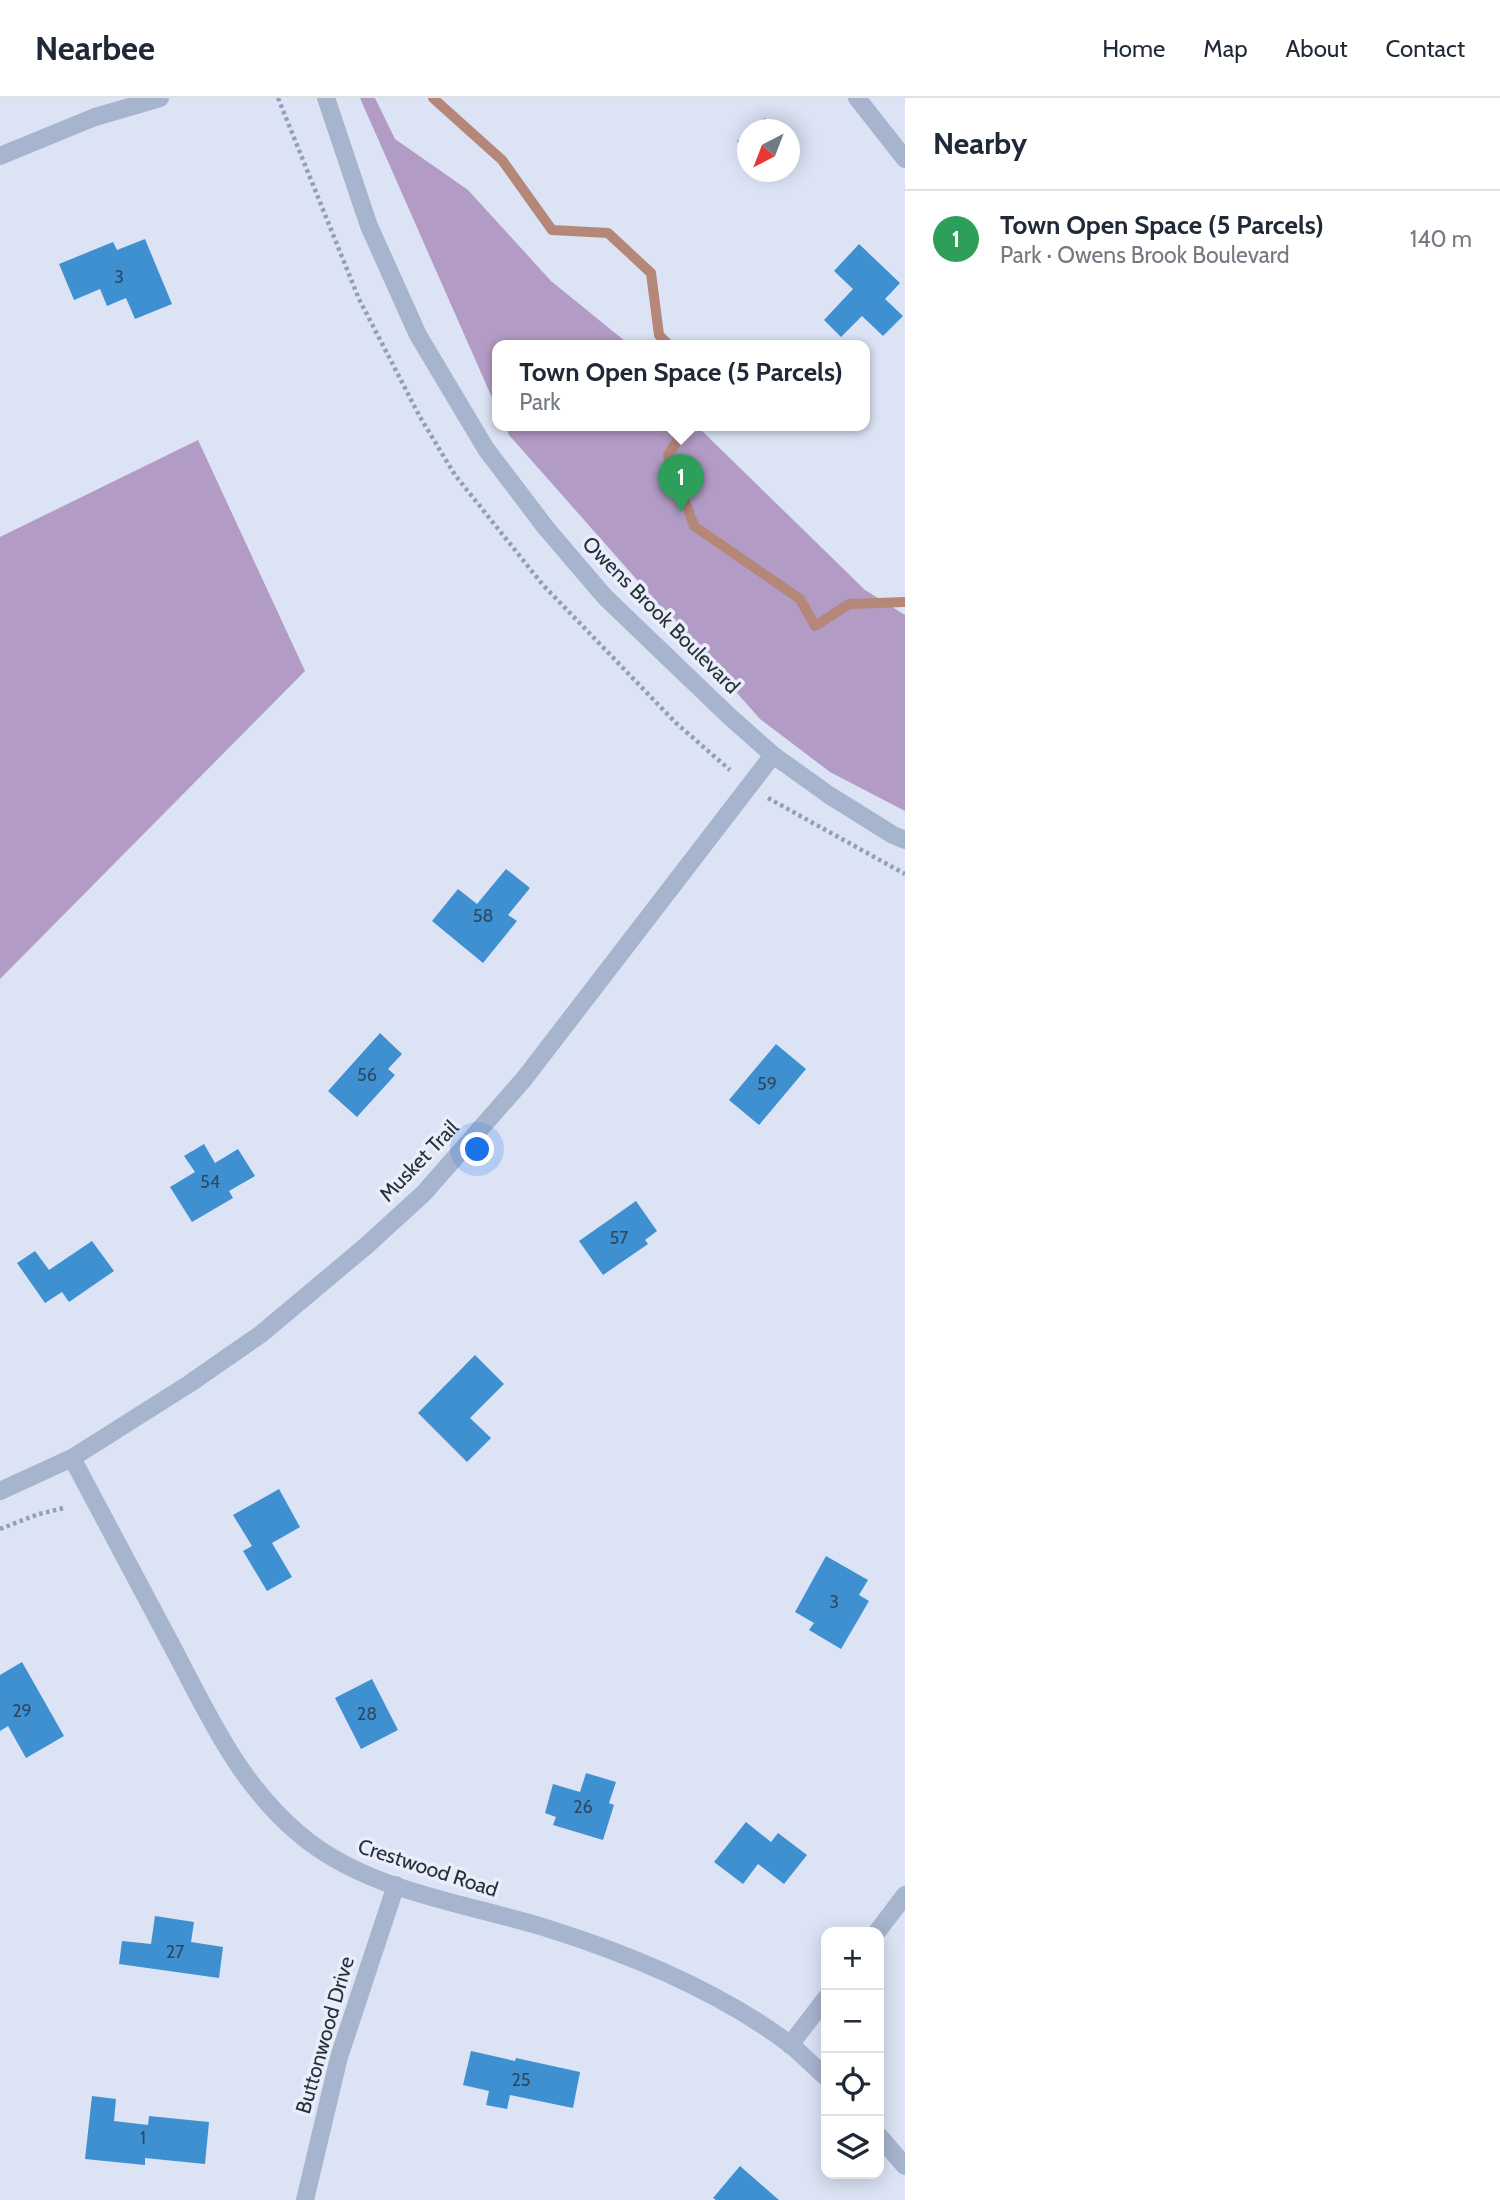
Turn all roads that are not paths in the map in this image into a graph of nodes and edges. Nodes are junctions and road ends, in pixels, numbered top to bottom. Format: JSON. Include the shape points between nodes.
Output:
{"nodes":[{"id":1,"x":160,"y":98,"type":"edge"},
{"id":2,"x":326,"y":98,"type":"edge"},
{"id":3,"x":857,"y":98,"type":"edge"},
{"id":4,"x":0,"y":156,"type":"edge"},
{"id":5,"x":905,"y":159,"type":"edge"},
{"id":6,"x":773,"y":755,"type":"junction"},
{"id":7,"x":905,"y":840,"type":"edge"},
{"id":8,"x":72,"y":1458,"type":"junction"},
{"id":9,"x":0,"y":1491,"type":"edge"},
{"id":10,"x":396,"y":1885,"type":"junction"},
{"id":11,"x":905,"y":1895,"type":"edge"},
{"id":12,"x":881,"y":1927,"type":"edge"},
{"id":13,"x":821,"y":2005,"type":"edge"},
{"id":14,"x":790,"y":2045,"type":"junction"},
{"id":15,"x":821,"y":2073,"type":"edge"},
{"id":16,"x":884,"y":2142,"type":"edge"},
{"id":17,"x":905,"y":2166,"type":"edge"},
{"id":18,"x":305,"y":2200,"type":"edge"}],
"edges":[{"from":1,"to":4,"type":"street","via":[[95,117]]},
{"from":2,"to":6,"type":"street","name":"Owens Brook Boulevard","via":[[369,226],[418,335],[486,449],[605,597]]},
{"from":3,"to":5,"type":"street"},
{"from":6,"to":7,"type":"street","name":"Owens Brook Boulevard"},
{"from":6,"to":8,"type":"street","name":"Musket Trail","via":[[524,1079],[424,1193],[261,1334]]},
{"from":8,"to":9,"type":"street","name":"Musket Trail"},
{"from":8,"to":10,"type":"street","name":"Crestwood Road","via":[[230,1756],[264,1802],[299,1835],[341,1863]]},
{"from":10,"to":14,"type":"street","name":"Crestwood Road","via":[[544,1927],[651,1966],[720,1999]]},
{"from":10,"to":18,"type":"street","name":"Buttonwood Drive","via":[[339,2057]]},
{"from":11,"to":12,"type":"street"},
{"from":13,"to":14,"type":"street"},
{"from":14,"to":15,"type":"street","name":"Crestwood Road"},
{"from":16,"to":17,"type":"street"}]}
